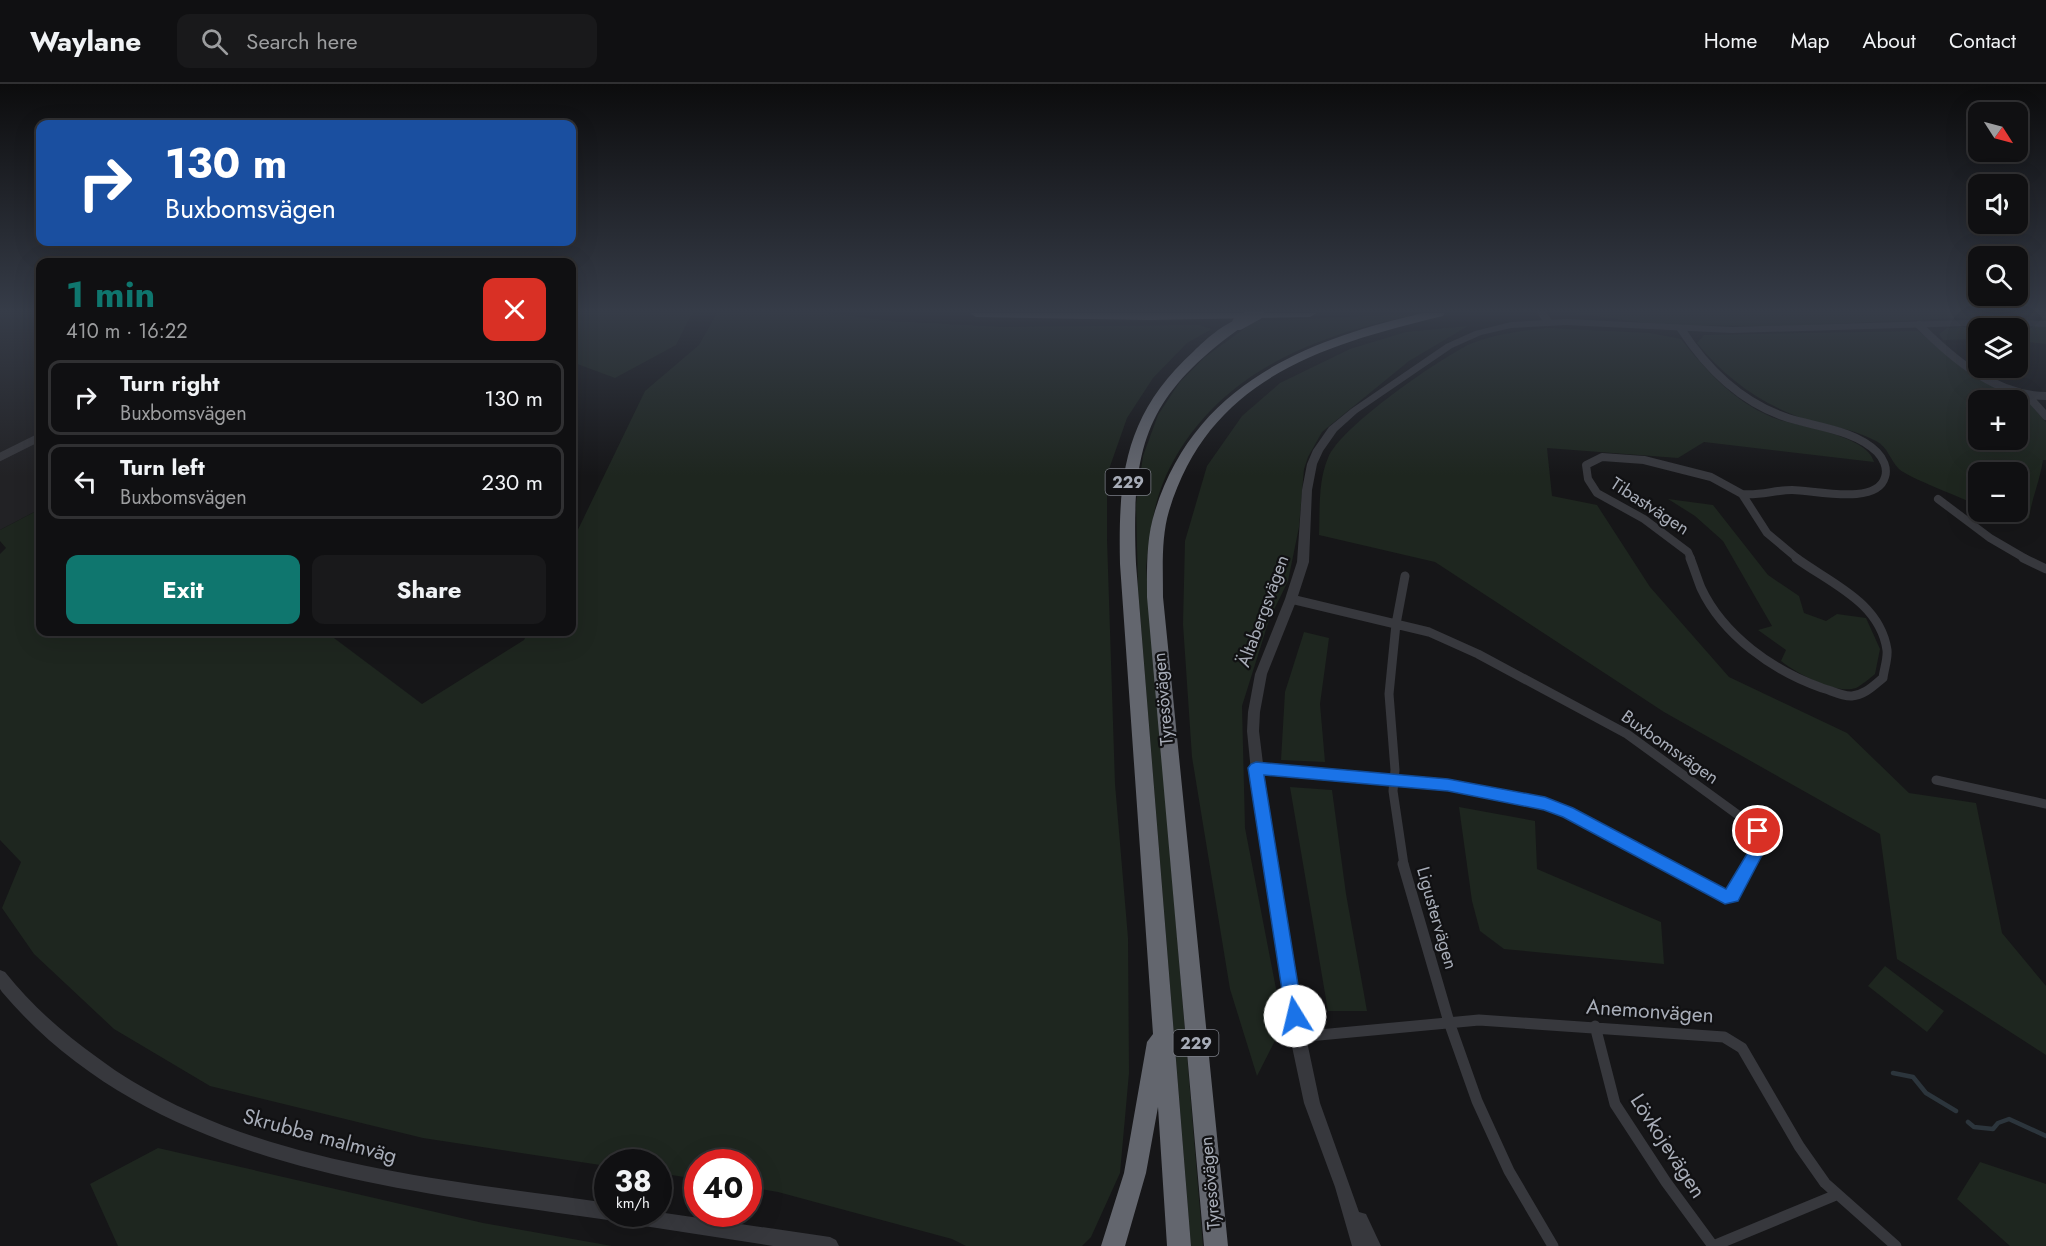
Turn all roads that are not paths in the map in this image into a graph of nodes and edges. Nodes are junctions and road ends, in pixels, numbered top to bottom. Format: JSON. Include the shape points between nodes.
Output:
{"nodes":[{"id":1,"x":1183,"y":367,"type":"edge"},
{"id":2,"x":1278,"y":367,"type":"edge"},
{"id":3,"x":1415,"y":367,"type":"edge"},
{"id":4,"x":1708,"y":367,"type":"edge"},
{"id":5,"x":1971,"y":367,"type":"edge"},
{"id":6,"x":2012,"y":390,"type":"edge"},
{"id":7,"x":2028,"y":395,"type":"edge"},
{"id":8,"x":2028,"y":396,"type":"edge"},
{"id":9,"x":2046,"y":396,"type":"edge"},
{"id":10,"x":2046,"y":416,"type":"edge"},
{"id":11,"x":36,"y":439,"type":"edge"},
{"id":12,"x":0,"y":457,"type":"edge"},
{"id":13,"x":1742,"y":494,"type":"junction"},
{"id":14,"x":1938,"y":499,"type":"dead end"},
{"id":15,"x":2046,"y":569,"type":"edge"},
{"id":16,"x":1405,"y":576,"type":"dead end"},
{"id":17,"x":1291,"y":599,"type":"junction"},
{"id":18,"x":1396,"y":624,"type":"junction"},
{"id":19,"x":1256,"y":768,"type":"junction"},
{"id":20,"x":1393,"y":780,"type":"junction"},
{"id":21,"x":1935,"y":780,"type":"dead end"},
{"id":22,"x":2046,"y":804,"type":"edge"},
{"id":23,"x":0,"y":977,"type":"edge"},
{"id":24,"x":1163,"y":1015,"type":"junction"},
{"id":25,"x":1449,"y":1022,"type":"junction"},
{"id":26,"x":1595,"y":1026,"type":"junction"},
{"id":27,"x":1298,"y":1037,"type":"junction"},
{"id":28,"x":1343,"y":1187,"type":"junction"},
{"id":29,"x":1836,"y":1195,"type":"junction"},
{"id":30,"x":594,"y":1210,"type":"edge"},
{"id":31,"x":672,"y":1222,"type":"edge"},
{"id":32,"x":830,"y":1246,"type":"edge"},
{"id":33,"x":1113,"y":1246,"type":"edge"},
{"id":34,"x":1179,"y":1246,"type":"edge"},
{"id":35,"x":1216,"y":1246,"type":"edge"},
{"id":36,"x":1361,"y":1246,"type":"edge"},
{"id":37,"x":1372,"y":1246,"type":"edge"},
{"id":38,"x":1553,"y":1246,"type":"edge"},
{"id":39,"x":1713,"y":1246,"type":"edge"},
{"id":40,"x":1896,"y":1246,"type":"edge"}],
"edges":[{"from":1,"to":24,"type":"highway","name":"Tyresövägen","number":"229","bridge":true,"via":[[1155,402],[1136,446],[1128,487],[1128,564]]},
{"from":2,"to":35,"type":"highway","name":"Tyresövägen","number":"229","via":[[1251,384],[1210,421],[1192,446],[1171,484],[1162,512],[1155,569]]},
{"from":3,"to":17,"type":"street","name":"Ältabergsvägen","via":[[1333,429],[1312,464],[1303,562]]},
{"from":4,"to":13,"type":"street","via":[[1754,402],[1857,439],[1884,461],[1884,482],[1872,492],[1845,495],[1793,490]]},
{"from":5,"to":6,"type":"street"},
{"from":7,"to":9,"type":"street"},
{"from":8,"to":10,"type":"street"},
{"from":11,"to":12,"type":"street"},
{"from":13,"to":13,"type":"street","name":"Tibastvägen","via":[[1767,533],[1848,591],[1877,622],[1887,651],[1883,678],[1864,693],[1850,697],[1805,682],[1761,657],[1713,609],[1688,552],[1644,519],[1598,493],[1588,479],[1586,465],[1603,456],[1637,459],[1684,468],[1724,482]]},
{"from":14,"to":15,"type":"street","via":[[1985,536]]},
{"from":16,"to":18,"type":"street","name":"Ligustervägen"},
{"from":17,"to":18,"type":"street","name":"Buxbomsvägen"},
{"from":17,"to":19,"type":"street","name":"Ältabergsvägen","via":[[1257,690],[1253,731]]},
{"from":18,"to":20,"type":"street","name":"Ligustervägen","via":[[1389,694]]},
{"from":18,"to":20,"type":"street","name":"Buxbomsvägen","via":[[1428,632],[1469,650],[1619,730],[1756,828],[1762,840],[1732,896],[1725,897],[1557,807],[1456,786]]},
{"from":19,"to":20,"type":"street","name":"Buxbomsvägen"},
{"from":19,"to":27,"type":"street","name":"Ältabergsvägen"},
{"from":20,"to":25,"type":"street","name":"Ligustervägen","via":[[1406,875]]},
{"from":21,"to":22,"type":"street"},
{"from":23,"to":30,"type":"street","name":"Skrubba malmväg","via":[[41,1023],[90,1063],[140,1096],[206,1128],[271,1151],[358,1174]]},
{"from":24,"to":33,"type":"highway","via":[[1135,1173]]},
{"from":24,"to":34,"type":"highway","name":"Tyresövägen","number":"229"},
{"from":25,"to":26,"type":"street","name":"Anemonvägen"},
{"from":25,"to":27,"type":"street","name":"Anemonvägen"},
{"from":25,"to":38,"type":"street","name":"Ligustervägen","via":[[1477,1101],[1504,1161]]},
{"from":26,"to":29,"type":"street","name":"Anemonvägen","via":[[1716,1035],[1737,1043],[1803,1153]]},
{"from":26,"to":39,"type":"street","name":"Lövkojevägen","via":[[1615,1104]]},
{"from":27,"to":28,"type":"street","name":"Ältabergsvägen","via":[[1312,1103]]},
{"from":28,"to":36,"type":"street","name":"Ältabergsvägen"},
{"from":28,"to":37,"type":"street","name":"Ältabergsvägen"},
{"from":29,"to":39,"type":"street"},
{"from":29,"to":40,"type":"street","name":"Anemonvägen"},
{"from":31,"to":32,"type":"street"}]}
